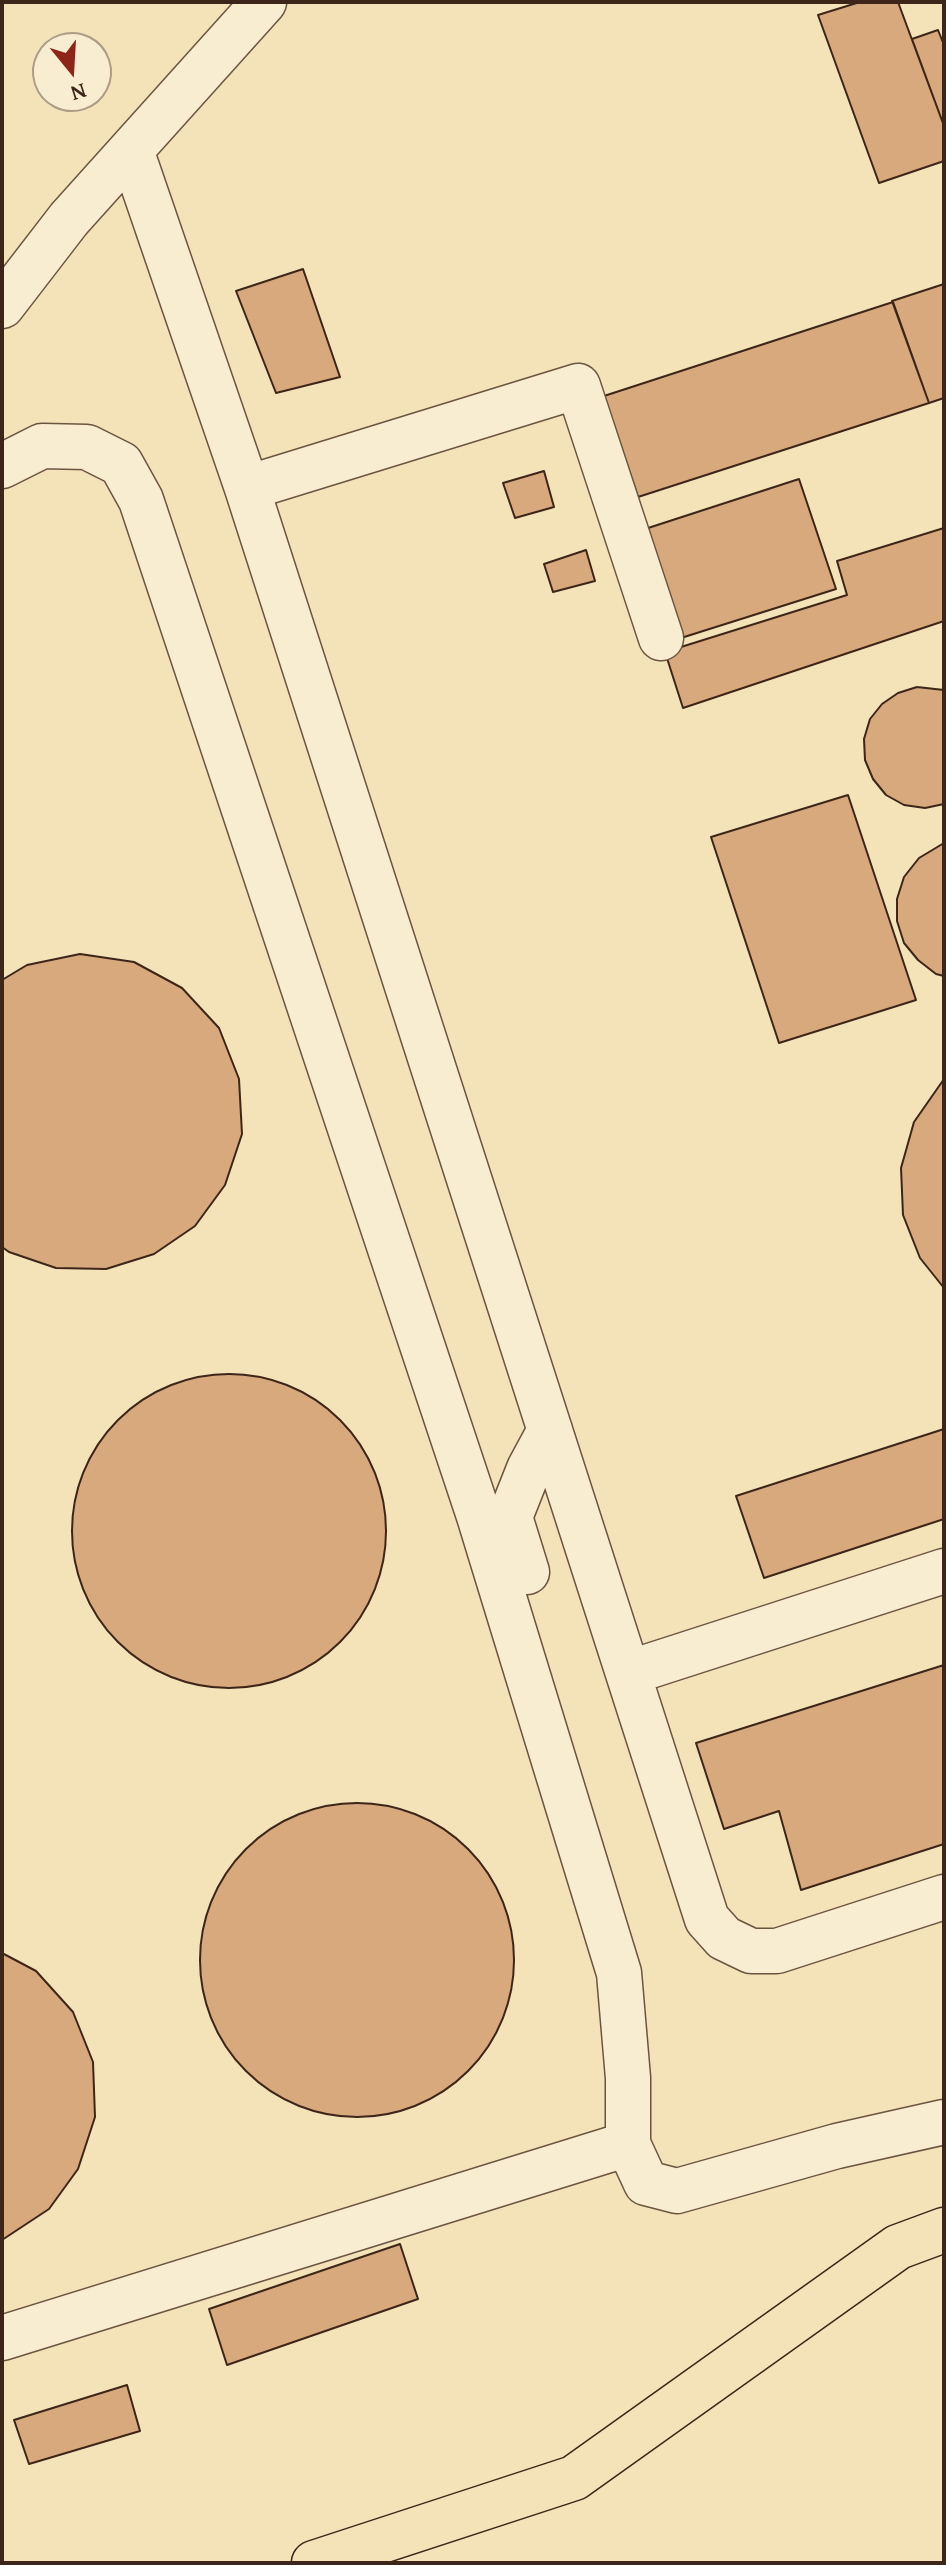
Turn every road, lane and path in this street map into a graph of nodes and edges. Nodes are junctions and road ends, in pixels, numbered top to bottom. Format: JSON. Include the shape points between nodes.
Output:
{"nodes":[{"id":1,"x":264,"y":2,"type":"edge"},
{"id":2,"x":131,"y":150,"type":"junction"},
{"id":3,"x":2,"y":306,"type":"edge"},
{"id":4,"x":2,"y":466,"type":"edge"},
{"id":5,"x":247,"y":488,"type":"junction"},
{"id":6,"x":661,"y":638,"type":"dead end"},
{"id":7,"x":550,"y":1430,"type":"junction"},
{"id":8,"x":944,"y":1571,"type":"edge"},
{"id":9,"x":628,"y":1673,"type":"junction"},
{"id":10,"x":944,"y":1897,"type":"edge"},
{"id":11,"x":622,"y":2005,"type":"junction"},
{"id":12,"x":944,"y":2122,"type":"edge"},
{"id":13,"x":628,"y":2144,"type":"junction"},
{"id":14,"x":944,"y":2230,"type":"edge"},
{"id":15,"x":2,"y":2338,"type":"edge"},
{"id":16,"x":314,"y":2563,"type":"edge"}],
"edges":[{"from":1,"to":2,"type":"lane"},
{"from":2,"to":3,"type":"lane"},
{"from":2,"to":5,"type":"lane"},
{"from":4,"to":11,"type":"lane","via":[[42,446],[87,447],[121,464],[141,500],[479,1516],[619,1973]]},
{"from":5,"to":6,"type":"lane","via":[[578,386]]},
{"from":5,"to":7,"type":"lane"},
{"from":7,"to":9,"type":"lane"},
{"from":7,"to":11,"type":"lane","via":[[510,1517],[631,1914],[635,1935]]},
{"from":8,"to":9,"type":"lane"},
{"from":9,"to":10,"type":"lane","via":[[707,1919],[724,1938],[751,1951],[777,1951]]},
{"from":11,"to":13,"type":"lane"},
{"from":12,"to":13,"type":"lane","via":[[677,2191],[646,2183]]},
{"from":13,"to":15,"type":"lane"},
{"from":14,"to":16,"type":"main road","via":[[898,2247],[574,2478]]}]}
